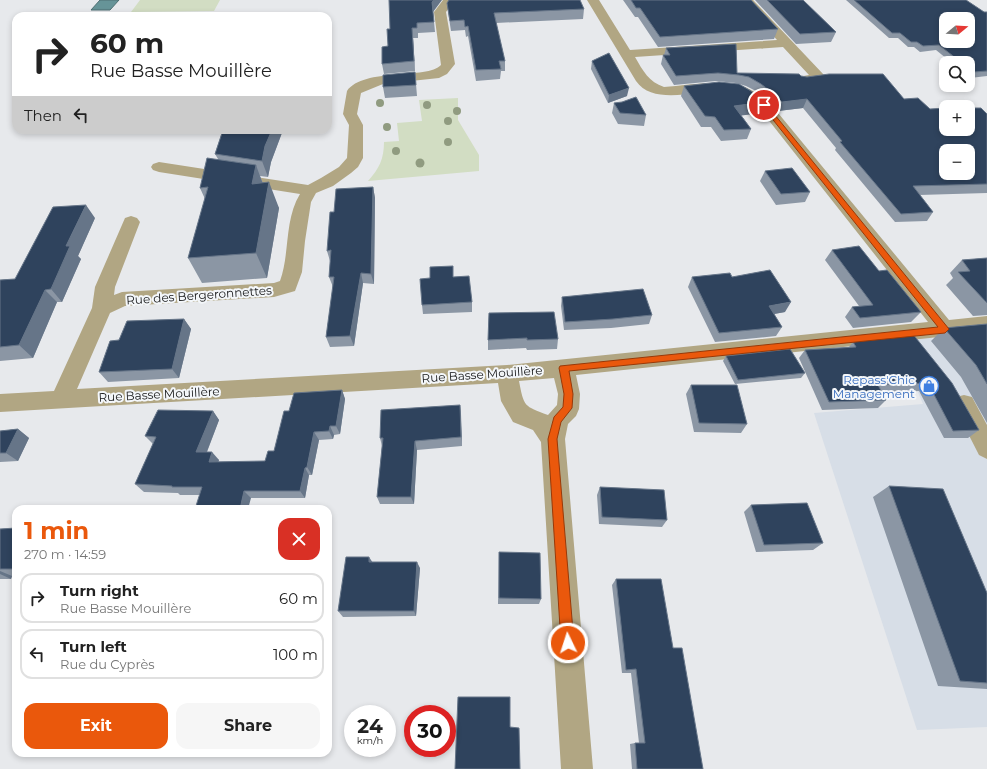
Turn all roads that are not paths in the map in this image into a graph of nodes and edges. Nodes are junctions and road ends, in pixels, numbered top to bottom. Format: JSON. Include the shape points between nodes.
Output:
{"nodes":[{"id":1,"x":449,"y":0,"type":"edge"},
{"id":2,"x":593,"y":0,"type":"edge"},
{"id":3,"x":747,"y":0,"type":"edge"},
{"id":4,"x":786,"y":43,"type":"junction"},
{"id":5,"x":627,"y":54,"type":"junction"},
{"id":6,"x":803,"y":80,"type":"edge"},
{"id":7,"x":159,"y":167,"type":"dead end"},
{"id":8,"x":310,"y":190,"type":"junction"},
{"id":9,"x":131,"y":222,"type":"dead end"},
{"id":10,"x":102,"y":308,"type":"junction"},
{"id":11,"x":987,"y":324,"type":"edge"},
{"id":12,"x":945,"y":329,"type":"junction"},
{"id":13,"x":911,"y":333,"type":"junction"},
{"id":14,"x":926,"y":351,"type":"edge"},
{"id":15,"x":563,"y":368,"type":"junction"},
{"id":16,"x":507,"y":374,"type":"junction"},
{"id":17,"x":952,"y":384,"type":"edge"},
{"id":18,"x":61,"y":400,"type":"junction"},
{"id":19,"x":0,"y":403,"type":"edge"},
{"id":20,"x":553,"y":439,"type":"junction"},
{"id":21,"x":987,"y":448,"type":"edge"},
{"id":22,"x":577,"y":769,"type":"edge"}],
"edges":[{"from":1,"to":8,"type":"street","via":[[440,12],[448,64],[445,70],[441,74],[380,80],[354,91],[350,114],[356,125],[355,158],[345,170]]},
{"from":2,"to":5,"type":"street"},
{"from":3,"to":4,"type":"street"},
{"from":4,"to":5,"type":"street"},
{"from":4,"to":6,"type":"street","via":[[819,78]]},
{"from":5,"to":12,"type":"street","via":[[646,90],[724,86],[740,90],[764,105]]},
{"from":7,"to":8,"type":"street"},
{"from":8,"to":10,"type":"street","name":"Rue des Bergeronnettes","via":[[303,202],[293,272],[288,286],[274,290],[122,299]]},
{"from":9,"to":10,"type":"street","via":[[105,288]]},
{"from":10,"to":18,"type":"street"},
{"from":11,"to":12,"type":"street","name":"Rue Basse Mouillère"},
{"from":12,"to":13,"type":"street","name":"Rue Basse Mouillère"},
{"from":13,"to":14,"type":"street"},
{"from":13,"to":15,"type":"street","name":"Rue Basse Mouillère"},
{"from":15,"to":16,"type":"street","name":"Rue Basse Mouillère"},
{"from":15,"to":20,"type":"street","via":[[569,394],[568,408],[557,420]]},
{"from":16,"to":18,"type":"street","name":"Rue Basse Mouillère"},
{"from":16,"to":20,"type":"street","via":[[512,401],[521,415],[542,423]]},
{"from":17,"to":21,"type":"street"},
{"from":18,"to":19,"type":"street","name":"Rue Basse Mouillère"},
{"from":20,"to":22,"type":"street"}]}
